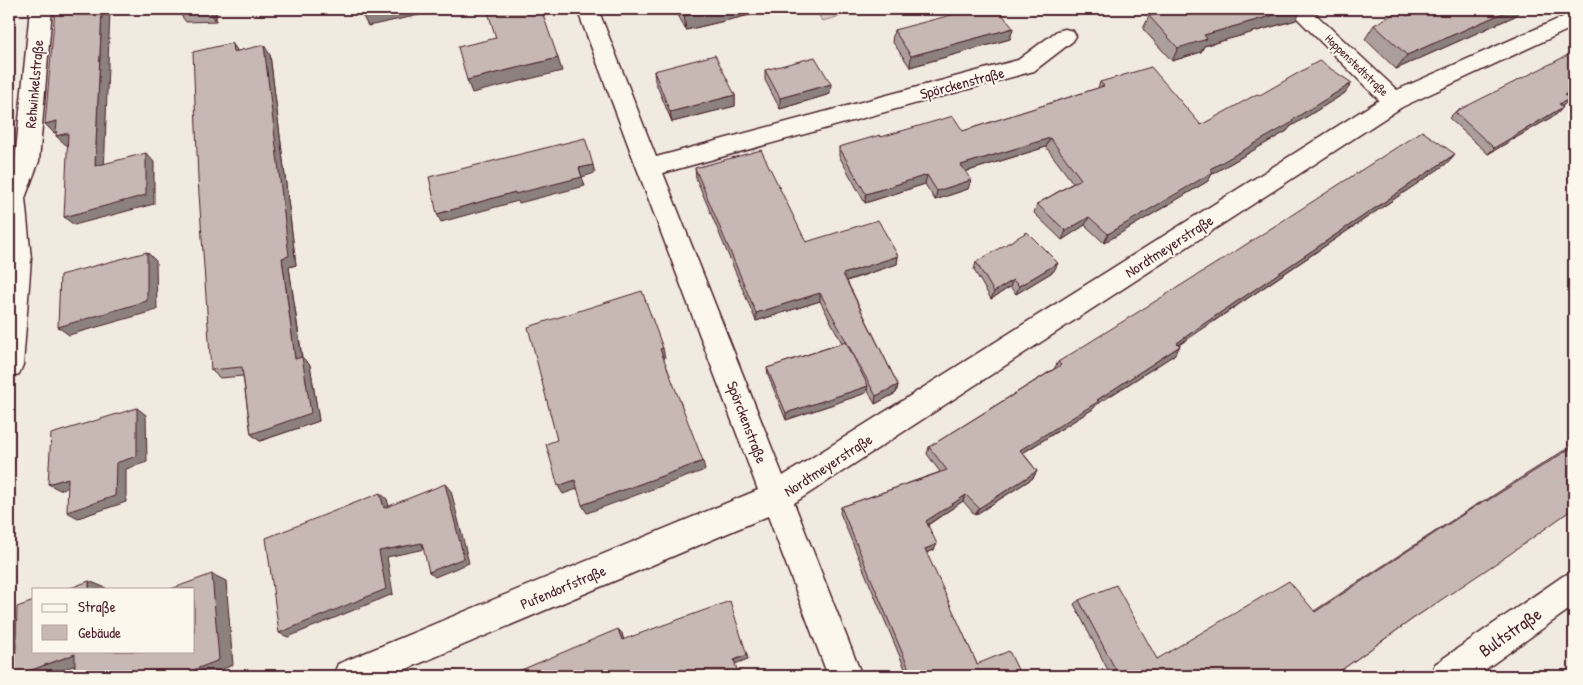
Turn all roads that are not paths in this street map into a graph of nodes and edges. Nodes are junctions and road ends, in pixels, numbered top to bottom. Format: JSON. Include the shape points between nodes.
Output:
{"nodes":[{"id":1,"x":41,"y":9,"type":"edge"},
{"id":2,"x":587,"y":9,"type":"edge"},
{"id":3,"x":1298,"y":9,"type":"edge"},
{"id":4,"x":1574,"y":19,"type":"edge"},
{"id":5,"x":1065,"y":36,"type":"dead end"},
{"id":6,"x":1394,"y":101,"type":"junction"},
{"id":7,"x":648,"y":168,"type":"junction"},
{"id":8,"x":9,"y":365,"type":"edge"},
{"id":9,"x":777,"y":498,"type":"junction"},
{"id":10,"x":1574,"y":587,"type":"edge"},
{"id":11,"x":350,"y":676,"type":"edge"},
{"id":12,"x":845,"y":676,"type":"edge"},
{"id":13,"x":1447,"y":676,"type":"edge"}],
"edges":[{"from":1,"to":8,"type":"street","name":"Rehwinkelstraße","via":[[27,161],[13,198],[18,260]]},
{"from":2,"to":7,"type":"street","name":"Spörckenstraße"},
{"from":3,"to":6,"type":"street","name":"Hoppenstedtstraße"},
{"from":4,"to":6,"type":"street","name":"Nordtmeyerstraße"},
{"from":5,"to":7,"type":"street","name":"Spörckenstraße","via":[[1026,66]]},
{"from":6,"to":9,"type":"street","name":"Nordtmeyerstraße"},
{"from":7,"to":9,"type":"street","name":"Spörckenstraße"},
{"from":9,"to":11,"type":"street","name":"Pufendorfstraße"},
{"from":9,"to":12,"type":"street","name":"Spörckenstraße"},
{"from":10,"to":13,"type":"street","name":"Bultstraße"}]}
